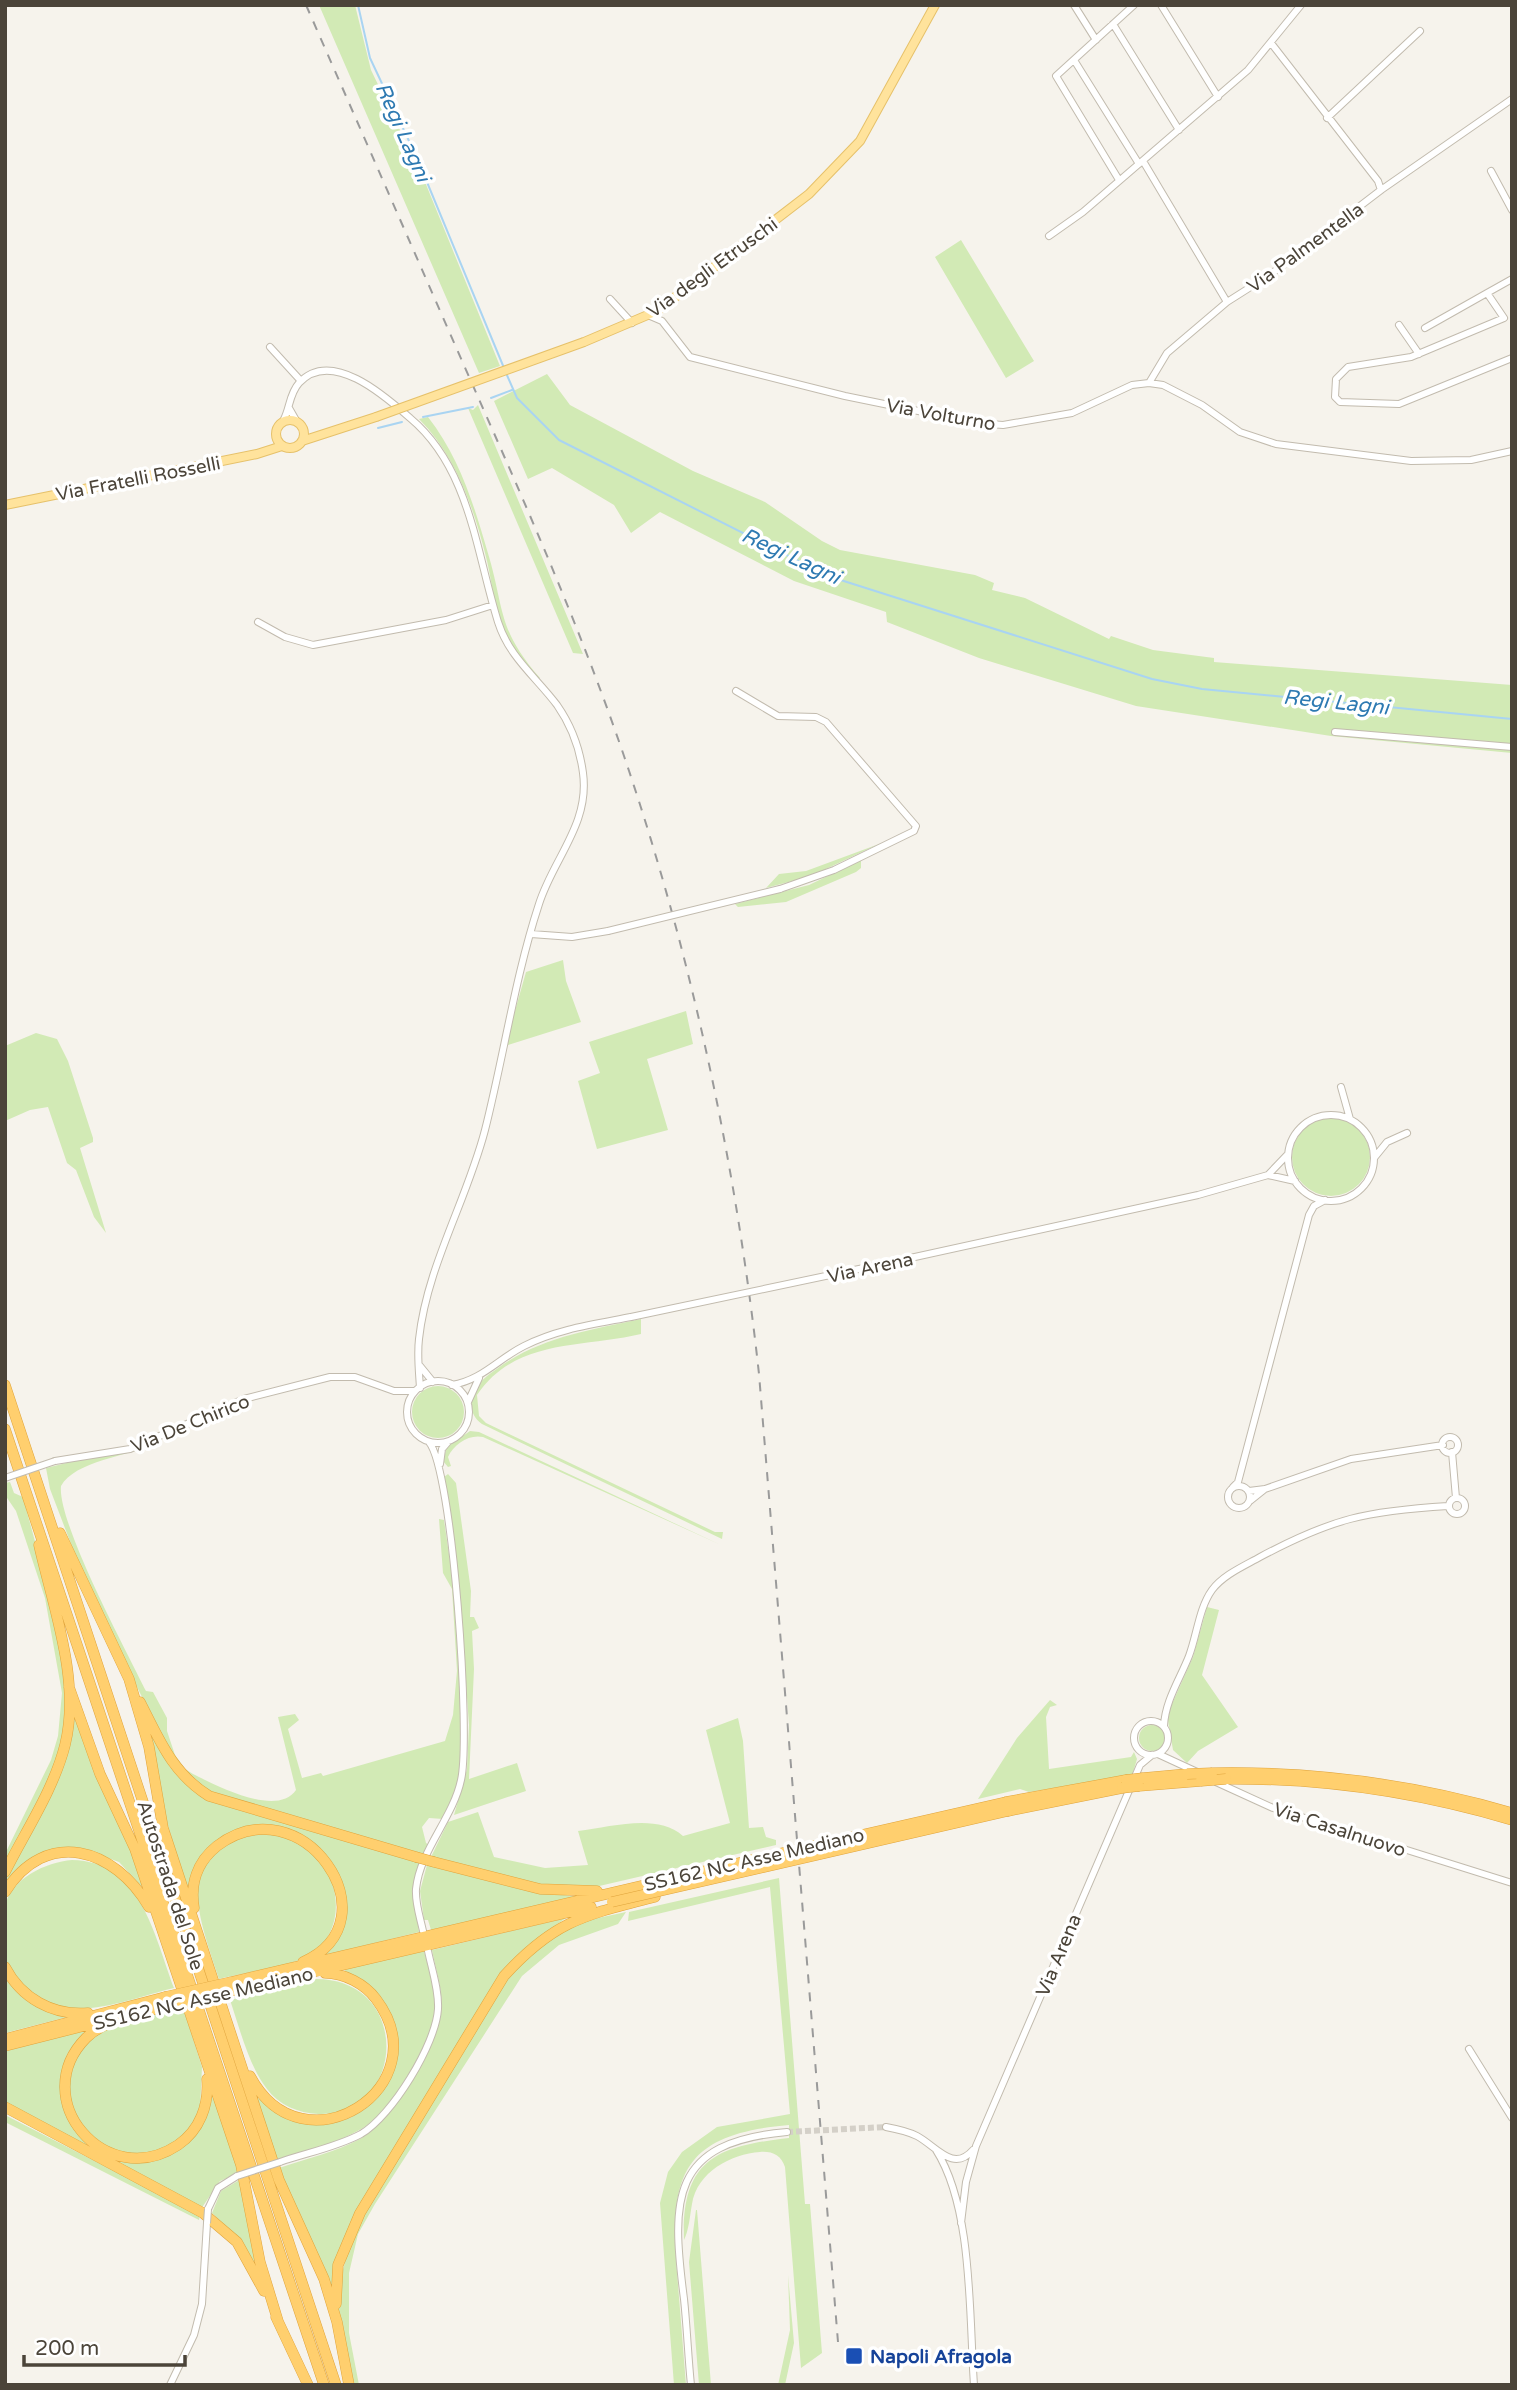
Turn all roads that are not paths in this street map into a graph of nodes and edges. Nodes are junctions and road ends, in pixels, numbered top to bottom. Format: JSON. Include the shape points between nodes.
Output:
{"nodes":[{"id":1,"x":935,"y":5,"type":"edge"},
{"id":2,"x":1074,"y":5,"type":"edge"},
{"id":3,"x":1134,"y":5,"type":"edge"},
{"id":4,"x":1161,"y":5,"type":"edge"},
{"id":5,"x":1301,"y":5,"type":"edge"},
{"id":6,"x":1113,"y":24,"type":"junction"},
{"id":7,"x":1420,"y":31,"type":"dead end"},
{"id":8,"x":1096,"y":40,"type":"junction"},
{"id":9,"x":1271,"y":43,"type":"junction"},
{"id":10,"x":1074,"y":60,"type":"junction"},
{"id":11,"x":1218,"y":97,"type":"junction"},
{"id":12,"x":1512,"y":99,"type":"edge"},
{"id":13,"x":1327,"y":118,"type":"junction"},
{"id":14,"x":1179,"y":130,"type":"junction"},
{"id":15,"x":1141,"y":162,"type":"junction"},
{"id":16,"x":1491,"y":171,"type":"dead end"},
{"id":17,"x":1119,"y":180,"type":"junction"},
{"id":18,"x":1381,"y":190,"type":"junction"},
{"id":19,"x":1512,"y":210,"type":"edge"},
{"id":20,"x":1049,"y":236,"type":"dead end"},
{"id":21,"x":1512,"y":279,"type":"edge"},
{"id":22,"x":1488,"y":293,"type":"junction"},
{"id":23,"x":610,"y":299,"type":"dead end"},
{"id":24,"x":1227,"y":302,"type":"junction"},
{"id":25,"x":1512,"y":314,"type":"edge"},
{"id":26,"x":658,"y":316,"type":"junction"},
{"id":27,"x":1504,"y":318,"type":"junction"},
{"id":28,"x":632,"y":323,"type":"junction"},
{"id":29,"x":1399,"y":325,"type":"dead end"},
{"id":30,"x":1424,"y":328,"type":"dead end"},
{"id":31,"x":270,"y":347,"type":"dead end"},
{"id":32,"x":1419,"y":354,"type":"junction"},
{"id":33,"x":1512,"y":358,"type":"edge"},
{"id":34,"x":301,"y":381,"type":"junction"},
{"id":35,"x":1149,"y":383,"type":"junction"},
{"id":36,"x":289,"y":406,"type":"junction"},
{"id":37,"x":283,"y":421,"type":"junction"},
{"id":38,"x":297,"y":422,"type":"junction"},
{"id":39,"x":303,"y":436,"type":"junction"},
{"id":40,"x":279,"y":442,"type":"junction"},
{"id":41,"x":1512,"y":451,"type":"edge"},
{"id":42,"x":5,"y":505,"type":"edge"},
{"id":43,"x":493,"y":605,"type":"junction"},
{"id":44,"x":258,"y":622,"type":"dead end"},
{"id":45,"x":736,"y":691,"type":"dead end"},
{"id":46,"x":1335,"y":732,"type":"dead end"},
{"id":47,"x":1512,"y":747,"type":"edge"},
{"id":48,"x":531,"y":934,"type":"junction"},
{"id":49,"x":1341,"y":1087,"type":"dead end"},
{"id":50,"x":1351,"y":1120,"type":"junction"},
{"id":51,"x":1407,"y":1133,"type":"dead end"},
{"id":52,"x":1288,"y":1154,"type":"junction"},
{"id":53,"x":1374,"y":1158,"type":"junction"},
{"id":54,"x":1268,"y":1175,"type":"junction"},
{"id":55,"x":1295,"y":1181,"type":"junction"},
{"id":56,"x":1306,"y":1193,"type":"junction"},
{"id":57,"x":1325,"y":1200,"type":"junction"},
{"id":58,"x":1309,"y":1215,"type":"junction"},
{"id":59,"x":418,"y":1365,"type":"junction"},
{"id":60,"x":480,"y":1376,"type":"junction"},
{"id":61,"x":433,"y":1382,"type":"junction"},
{"id":62,"x":5,"y":1385,"type":"edge"},
{"id":63,"x":452,"y":1385,"type":"junction"},
{"id":64,"x":417,"y":1390,"type":"junction"},
{"id":65,"x":394,"y":1391,"type":"junction"},
{"id":66,"x":468,"y":1404,"type":"junction"},
{"id":67,"x":408,"y":1406,"type":"junction"},
{"id":68,"x":5,"y":1429,"type":"edge"},
{"id":69,"x":449,"y":1441,"type":"junction"},
{"id":70,"x":429,"y":1442,"type":"junction"},
{"id":71,"x":1443,"y":1445,"type":"junction"},
{"id":72,"x":1452,"y":1452,"type":"junction"},
{"id":73,"x":1243,"y":1461,"type":"junction"},
{"id":74,"x":440,"y":1473,"type":"junction"},
{"id":75,"x":35,"y":1475,"type":"junction"},
{"id":76,"x":5,"y":1478,"type":"edge"},
{"id":77,"x":1233,"y":1487,"type":"junction"},
{"id":78,"x":27,"y":1489,"type":"junction"},
{"id":79,"x":1265,"y":1489,"type":"junction"},
{"id":80,"x":1247,"y":1490,"type":"junction"},
{"id":81,"x":1456,"y":1497,"type":"junction"},
{"id":82,"x":1249,"y":1503,"type":"junction"},
{"id":83,"x":1448,"y":1506,"type":"junction"},
{"id":84,"x":129,"y":1679,"type":"junction"},
{"id":85,"x":69,"y":1686,"type":"junction"},
{"id":86,"x":1166,"y":1709,"type":"junction"},
{"id":87,"x":1153,"y":1721,"type":"junction"},
{"id":88,"x":1164,"y":1726,"type":"junction"},
{"id":89,"x":1168,"y":1743,"type":"junction"},
{"id":90,"x":1138,"y":1749,"type":"junction"},
{"id":91,"x":1155,"y":1754,"type":"junction"},
{"id":92,"x":1174,"y":1759,"type":"junction"},
{"id":93,"x":1140,"y":1765,"type":"junction"},
{"id":94,"x":1141,"y":1782,"type":"junction"},
{"id":95,"x":1007,"y":1806,"type":"junction"},
{"id":96,"x":1512,"y":1813,"type":"edge"},
{"id":97,"x":1512,"y":1820,"type":"edge"},
{"id":98,"x":5,"y":1872,"type":"edge"},
{"id":99,"x":1512,"y":1882,"type":"edge"},
{"id":100,"x":5,"y":1892,"type":"edge"},
{"id":101,"x":611,"y":1898,"type":"junction"},
{"id":102,"x":161,"y":1929,"type":"junction"},
{"id":103,"x":423,"y":1931,"type":"dead end"},
{"id":104,"x":198,"y":1933,"type":"junction"},
{"id":105,"x":428,"y":1951,"type":"dead end"},
{"id":106,"x":5,"y":1967,"type":"edge"},
{"id":107,"x":283,"y":1970,"type":"junction"},
{"id":108,"x":310,"y":1973,"type":"junction"},
{"id":109,"x":233,"y":1986,"type":"junction"},
{"id":110,"x":138,"y":2009,"type":"junction"},
{"id":111,"x":5,"y":2039,"type":"edge"},
{"id":112,"x":5,"y":2046,"type":"edge"},
{"id":113,"x":1469,"y":2049,"type":"dead end"},
{"id":114,"x":239,"y":2056,"type":"junction"},
{"id":115,"x":206,"y":2068,"type":"junction"},
{"id":116,"x":5,"y":2107,"type":"edge"},
{"id":117,"x":1512,"y":2118,"type":"edge"},
{"id":118,"x":886,"y":2127,"type":"tunnel mouth"},
{"id":119,"x":787,"y":2132,"type":"tunnel mouth"},
{"id":120,"x":976,"y":2146,"type":"junction"},
{"id":121,"x":936,"y":2150,"type":"junction"},
{"id":122,"x":961,"y":2223,"type":"junction"},
{"id":123,"x":278,"y":2321,"type":"junction"},
{"id":124,"x":337,"y":2322,"type":"junction"},
{"id":125,"x":170,"y":2385,"type":"edge"},
{"id":126,"x":308,"y":2385,"type":"edge"},
{"id":127,"x":324,"y":2385,"type":"edge"},
{"id":128,"x":336,"y":2385,"type":"edge"},
{"id":129,"x":349,"y":2385,"type":"edge"},
{"id":130,"x":691,"y":2385,"type":"edge"},
{"id":131,"x":974,"y":2385,"type":"edge"}],
"edges":[{"from":1,"to":26,"type":"main road","name":"Via degli Etruschi","via":[[860,141],[838,166],[757,237],[668,303]]},
{"from":2,"to":8,"type":"street"},
{"from":3,"to":6,"type":"street"},
{"from":4,"to":11,"type":"street"},
{"from":5,"to":9,"type":"street"},
{"from":6,"to":8,"type":"street"},
{"from":6,"to":14,"type":"street"},
{"from":7,"to":13,"type":"street"},
{"from":8,"to":10,"type":"street"},
{"from":9,"to":11,"type":"street"},
{"from":9,"to":13,"type":"street","name":"Via Palmentella"},
{"from":10,"to":15,"type":"street","name":"Via Palmentella"},
{"from":10,"to":17,"type":"street","via":[[1056,78]]},
{"from":11,"to":14,"type":"street"},
{"from":12,"to":18,"type":"street","name":"Via Palmentella"},
{"from":13,"to":18,"type":"street","name":"Via Palmentella"},
{"from":14,"to":15,"type":"street"},
{"from":15,"to":17,"type":"street"},
{"from":15,"to":24,"type":"street","name":"Via Palmentella"},
{"from":16,"to":19,"type":"street"},
{"from":17,"to":20,"type":"street"},
{"from":18,"to":24,"type":"street","name":"Via Palmentella"},
{"from":21,"to":22,"type":"street"},
{"from":22,"to":27,"type":"street"},
{"from":22,"to":30,"type":"street"},
{"from":23,"to":28,"type":"street"},
{"from":24,"to":35,"type":"street","name":"Via Palmentella","via":[[1167,353]]},
{"from":25,"to":27,"type":"street"},
{"from":26,"to":28,"type":"main road","name":"Via degli Etruschi"},
{"from":26,"to":35,"type":"street","name":"Via Volturno","via":[[690,357],[976,423],[1016,424],[1072,413],[1132,385]]},
{"from":27,"to":32,"type":"street"},
{"from":28,"to":39,"type":"main road","name":"Via degli Etruschi","bridge":true,"via":[[376,417]]},
{"from":29,"to":32,"type":"street"},
{"from":31,"to":34,"type":"street"},
{"from":32,"to":33,"type":"street","via":[[1348,367],[1336,379],[1335,397],[1399,404]]},
{"from":34,"to":36,"type":"street"},
{"from":34,"to":43,"type":"street","via":[[326,371],[352,377],[387,398],[439,447],[479,541]]},
{"from":35,"to":41,"type":"street","via":[[1163,384],[1240,432],[1276,444],[1411,461],[1471,460]]},
{"from":36,"to":37,"type":"street"},
{"from":36,"to":38,"type":"street"},
{"from":37,"to":38,"type":"main road"},
{"from":37,"to":40,"type":"main road","via":[[276,431]]},
{"from":38,"to":39,"type":"main road"},
{"from":39,"to":40,"type":"main road","via":[[294,447]]},
{"from":40,"to":42,"type":"main road","name":"Via Fratelli Rosselli","via":[[257,454]]},
{"from":43,"to":44,"type":"street","via":[[446,620],[313,645]]},
{"from":43,"to":48,"type":"street","via":[[513,653],[565,718],[583,774],[577,825],[548,880]]},
{"from":45,"to":48,"type":"street","bridge":true,"via":[[778,716],[816,717],[826,722],[916,826],[914,831],[834,870],[779,889],[608,931],[572,937]]},
{"from":46,"to":47,"type":"street"},
{"from":48,"to":59,"type":"street","via":[[484,1133],[429,1296]]},
{"from":49,"to":50,"type":"street"},
{"from":50,"to":52,"type":"street","via":[[1328,1115],[1313,1119],[1296,1133]]},
{"from":50,"to":53,"type":"street","via":[[1366,1133]]},
{"from":51,"to":53,"type":"street","via":[[1387,1142]]},
{"from":52,"to":54,"type":"street"},
{"from":52,"to":55,"type":"street"},
{"from":53,"to":57,"type":"street","via":[[1362,1188],[1342,1200]]},
{"from":54,"to":55,"type":"street","name":"Via Arena"},
{"from":54,"to":60,"type":"street","name":"Via Arena","bridge":true,"via":[[1145,1208],[544,1337]]},
{"from":55,"to":56,"type":"street"},
{"from":56,"to":57,"type":"street"},
{"from":56,"to":58,"type":"street"},
{"from":57,"to":58,"type":"street"},
{"from":58,"to":73,"type":"street"},
{"from":59,"to":61,"type":"street"},
{"from":59,"to":64,"type":"street"},
{"from":60,"to":63,"type":"street","name":"Via Arena"},
{"from":60,"to":66,"type":"street"},
{"from":61,"to":63,"type":"street"},
{"from":61,"to":64,"type":"street"},
{"from":62,"to":75,"type":"highway","name":"Autostrada del Sole"},
{"from":63,"to":66,"type":"street"},
{"from":64,"to":65,"type":"street","name":"Via De Chirico"},
{"from":64,"to":67,"type":"street"},
{"from":65,"to":67,"type":"street"},
{"from":65,"to":76,"type":"street","name":"Via De Chirico","bridge":true,"via":[[355,1377],[330,1377],[244,1399],[130,1449],[55,1461]]},
{"from":66,"to":69,"type":"street","via":[[464,1428]]},
{"from":67,"to":70,"type":"street","via":[[411,1428]]},
{"from":68,"to":78,"type":"highway","name":"Autostrada del Sole"},
{"from":69,"to":70,"type":"street"},
{"from":69,"to":74,"type":"street","via":[[441,1454]]},
{"from":70,"to":74,"type":"street"},
{"from":71,"to":72,"type":"street"},
{"from":71,"to":72,"type":"street","via":[[1446,1439],[1455,1438],[1458,1445]]},
{"from":71,"to":79,"type":"street","via":[[1350,1459]]},
{"from":72,"to":81,"type":"street"},
{"from":73,"to":77,"type":"street"},
{"from":73,"to":80,"type":"street"},
{"from":74,"to":103,"type":"street","via":[[457,1588],[466,1748],[457,1795],[416,1885]]},
{"from":75,"to":84,"type":"highway"},
{"from":75,"to":128,"type":"highway","name":"Autostrada del Sole"},
{"from":77,"to":80,"type":"street"},
{"from":77,"to":82,"type":"street","via":[[1227,1496],[1231,1506],[1239,1509]]},
{"from":78,"to":85,"type":"highway"},
{"from":78,"to":127,"type":"highway","name":"Autostrada del Sole"},
{"from":79,"to":80,"type":"street"},
{"from":79,"to":82,"type":"street"},
{"from":80,"to":82,"type":"street"},
{"from":81,"to":83,"type":"street"},
{"from":81,"to":83,"type":"street","via":[[1464,1502],[1462,1512],[1454,1514]]},
{"from":83,"to":86,"type":"street","via":[[1371,1512],[1312,1529],[1219,1583],[1204,1605]]},
{"from":84,"to":101,"type":"highway","bridge":true,"via":[[171,1763],[209,1796],[540,1889]]},
{"from":84,"to":104,"type":"highway","via":[[149,1747],[163,1828]]},
{"from":85,"to":98,"type":"highway","via":[[65,1747]]},
{"from":85,"to":102,"type":"highway","via":[[100,1774],[135,1849]]},
{"from":86,"to":87,"type":"street"},
{"from":86,"to":88,"type":"street"},
{"from":87,"to":88,"type":"street"},
{"from":87,"to":90,"type":"street","via":[[1145,1721],[1136,1730]]},
{"from":88,"to":89,"type":"street"},
{"from":89,"to":91,"type":"street"},
{"from":89,"to":92,"type":"street"},
{"from":90,"to":91,"type":"street"},
{"from":90,"to":93,"type":"street"},
{"from":91,"to":92,"type":"street","name":"Via Casalnuovo"},
{"from":91,"to":93,"type":"street","name":"Via Arena"},
{"from":92,"to":99,"type":"street","name":"Via Casalnuovo","via":[[1273,1808]]},
{"from":93,"to":120,"type":"street","name":"Via Arena"},
{"from":94,"to":95,"type":"highway","name":"SS162 NC Asse Mediano","bridge":true},
{"from":94,"to":96,"type":"highway","name":"SS162 NC Asse Mediano","bridge":true,"via":[[1212,1773],[1351,1778]]},
{"from":94,"to":97,"type":"highway","name":"SS162 NC Asse Mediano","bridge":true,"via":[[1300,1780],[1440,1801]]},
{"from":95,"to":101,"type":"highway","name":"SS162 NC Asse Mediano","bridge":true,"via":[[712,1879]]},
{"from":95,"to":101,"type":"highway","name":"SS162 NC Asse Mediano","bridge":true,"via":[[628,1888]]},
{"from":100,"to":102,"type":"highway","via":[[17,1875],[48,1856],[65,1852],[98,1856],[125,1873]]},
{"from":101,"to":107,"type":"highway","name":"SS162 NC Asse Mediano"},
{"from":101,"to":108,"type":"highway","name":"SS162 NC Asse Mediano"},
{"from":101,"to":124,"type":"highway","via":[[535,1944],[504,1976],[346,2241],[335,2290]]},
{"from":102,"to":115,"type":"highway"},
{"from":104,"to":107,"type":"highway","via":[[194,1881],[208,1853],[238,1834],[285,1832],[310,1845],[330,1867],[338,1883],[342,1913],[329,1943],[313,1957]]},
{"from":104,"to":114,"type":"highway"},
{"from":105,"to":125,"type":"street","bridge":true,"via":[[437,1994],[436,2022],[392,2104],[363,2133],[237,2176],[218,2188],[208,2209],[202,2304],[194,2335]]},
{"from":106,"to":110,"type":"highway","via":[[16,1986],[55,2010]]},
{"from":107,"to":109,"type":"highway","name":"SS162 NC Asse Mediano"},
{"from":108,"to":109,"type":"highway","name":"SS162 NC Asse Mediano"},
{"from":108,"to":114,"type":"highway","via":[[342,1975],[362,1985],[383,2008],[393,2054],[380,2088],[351,2113],[331,2120],[300,2118],[275,2107],[264,2096]]},
{"from":109,"to":110,"type":"highway","name":"SS162 NC Asse Mediano","bridge":true},
{"from":110,"to":111,"type":"highway","name":"SS162 NC Asse Mediano"},
{"from":110,"to":112,"type":"highway","name":"SS162 NC Asse Mediano"},
{"from":110,"to":115,"type":"highway","via":[[85,2039],[67,2073],[69,2112],[92,2144],[129,2158],[167,2152],[191,2134],[201,2118],[207,2097]]},
{"from":113,"to":117,"type":"street"},
{"from":114,"to":124,"type":"highway","via":[[279,2180],[324,2279]]},
{"from":115,"to":123,"type":"highway","via":[[241,2165],[257,2249]]},
{"from":116,"to":123,"type":"highway","via":[[219,2225],[247,2255]]},
{"from":118,"to":121,"type":"street","via":[[908,2132]]},
{"from":119,"to":130,"type":"street","via":[[724,2144],[701,2161],[684,2186],[677,2225]]},
{"from":120,"to":121,"type":"street","via":[[957,2160]]},
{"from":120,"to":122,"type":"street","name":"Via Arena"},
{"from":121,"to":122,"type":"street","name":"Via Arena","via":[[950,2176]]},
{"from":122,"to":131,"type":"street","name":"Via Arena"},
{"from":123,"to":126,"type":"highway"},
{"from":124,"to":129,"type":"highway"}]}
